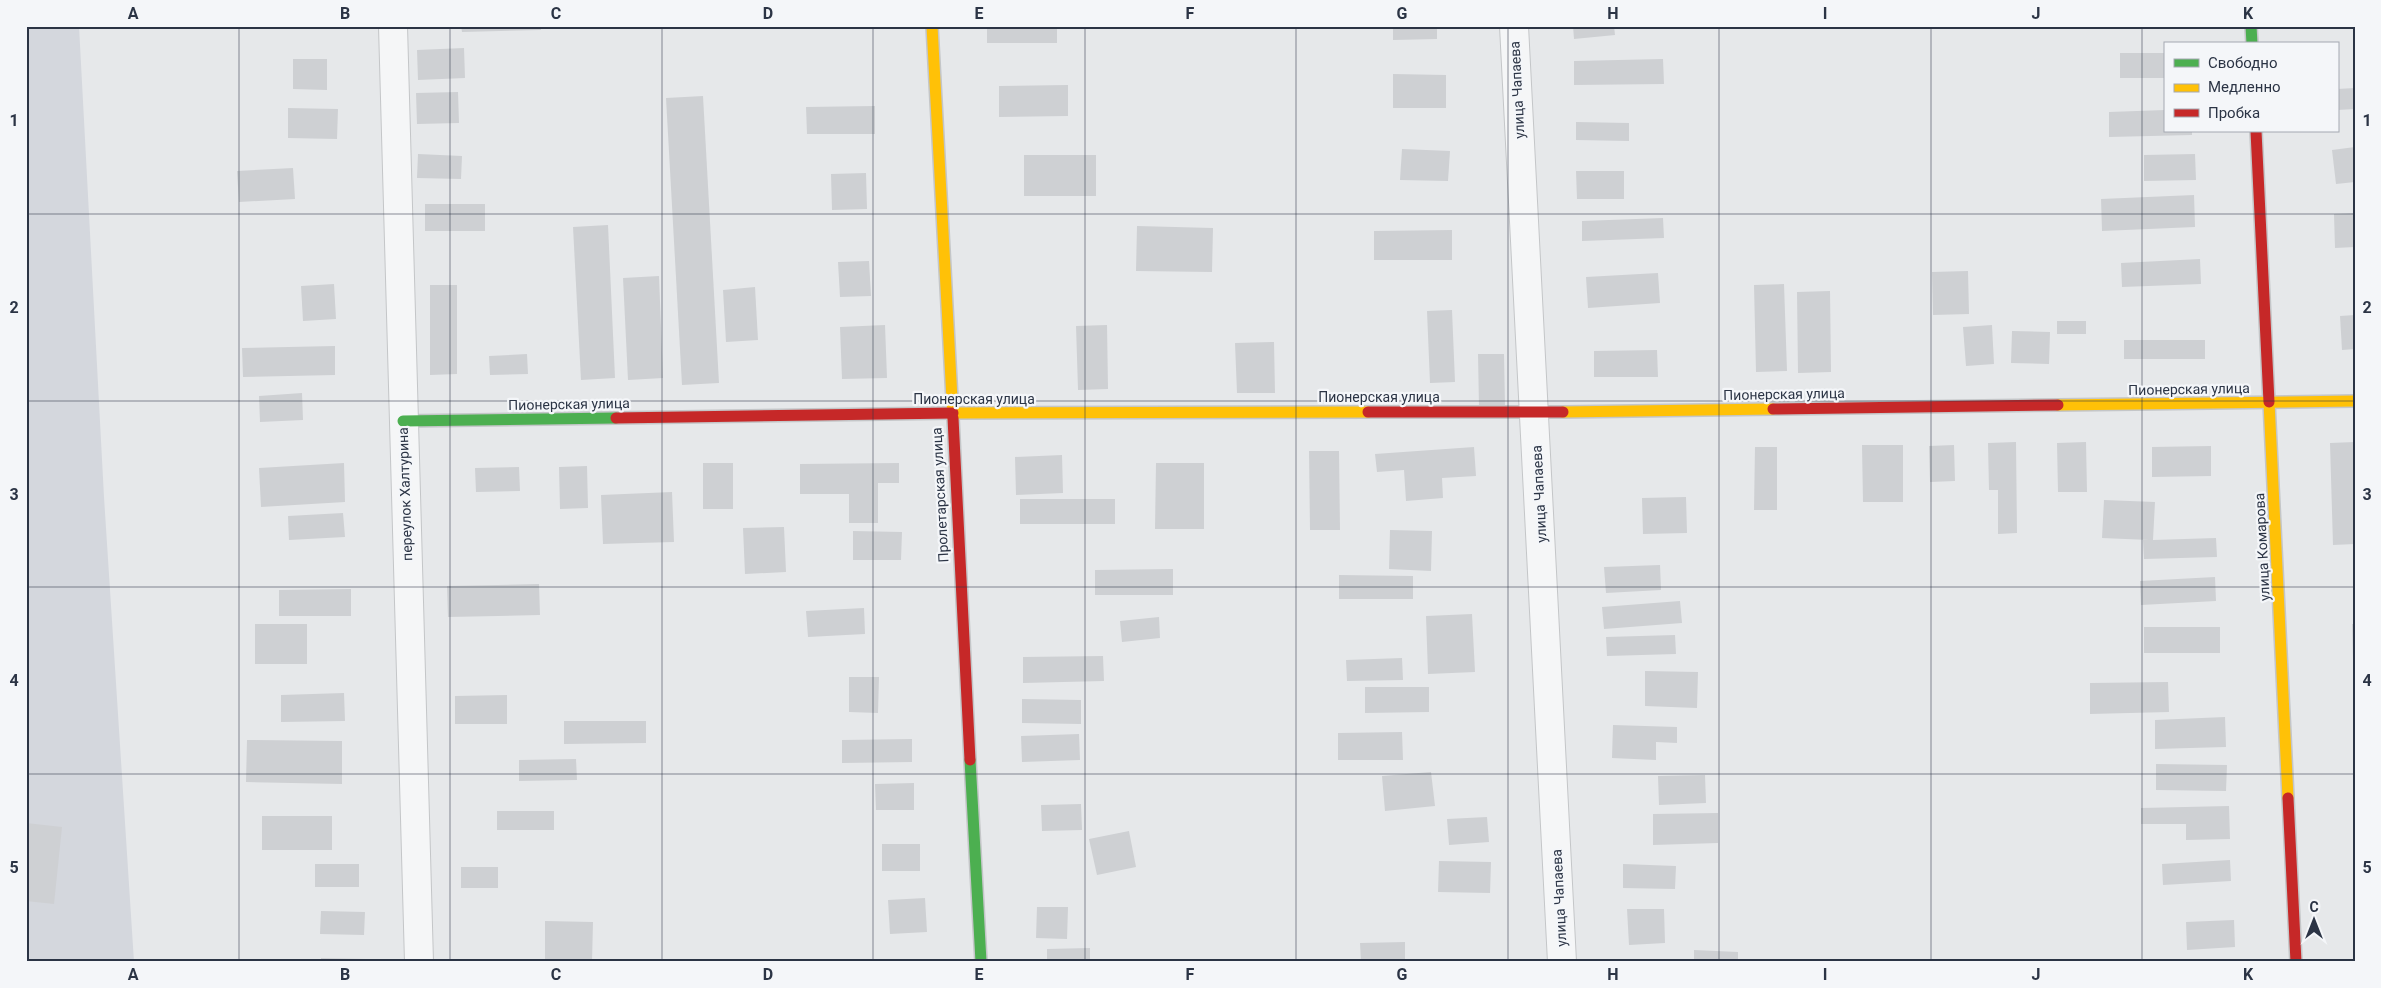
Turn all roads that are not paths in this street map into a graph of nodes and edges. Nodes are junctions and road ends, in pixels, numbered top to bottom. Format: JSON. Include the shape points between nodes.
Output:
{"nodes":[{"id":1,"x":393,"y":26,"type":"edge"},
{"id":2,"x":932,"y":26,"type":"edge"},
{"id":3,"x":1514,"y":26,"type":"edge"},
{"id":4,"x":2251,"y":26,"type":"edge"},
{"id":5,"x":2252,"y":42,"type":"edge"},
{"id":6,"x":2256,"y":132,"type":"edge"},
{"id":7,"x":2355,"y":401,"type":"edge"},
{"id":8,"x":2270,"y":403,"type":"junction"},
{"id":9,"x":1535,"y":412,"type":"junction"},
{"id":10,"x":951,"y":414,"type":"junction"},
{"id":11,"x":403,"y":421,"type":"junction"},
{"id":12,"x":419,"y":962,"type":"edge"},
{"id":13,"x":981,"y":962,"type":"edge"},
{"id":14,"x":1562,"y":962,"type":"edge"},
{"id":15,"x":2296,"y":962,"type":"edge"}],
"edges":[{"from":1,"to":11,"type":"street","name":"переулок Халтурина"},
{"from":2,"to":10,"type":"street","name":"Пролетарская улица"},
{"from":3,"to":9,"type":"street","name":"улица Чапаева"},
{"from":4,"to":5,"type":"street"},
{"from":6,"to":8,"type":"street","name":"улица Комарова"},
{"from":7,"to":8,"type":"street","name":"Пионерская улица"},
{"from":8,"to":9,"type":"street","name":"Пионерская улица"},
{"from":8,"to":15,"type":"street","name":"улица Комарова"},
{"from":9,"to":10,"type":"street","name":"Пионерская улица"},
{"from":9,"to":14,"type":"street","name":"улица Чапаева"},
{"from":10,"to":11,"type":"street","name":"Пионерская улица"},
{"from":10,"to":13,"type":"street","name":"Пролетарская улица"},
{"from":11,"to":12,"type":"street","name":"переулок Халтурина"}]}
